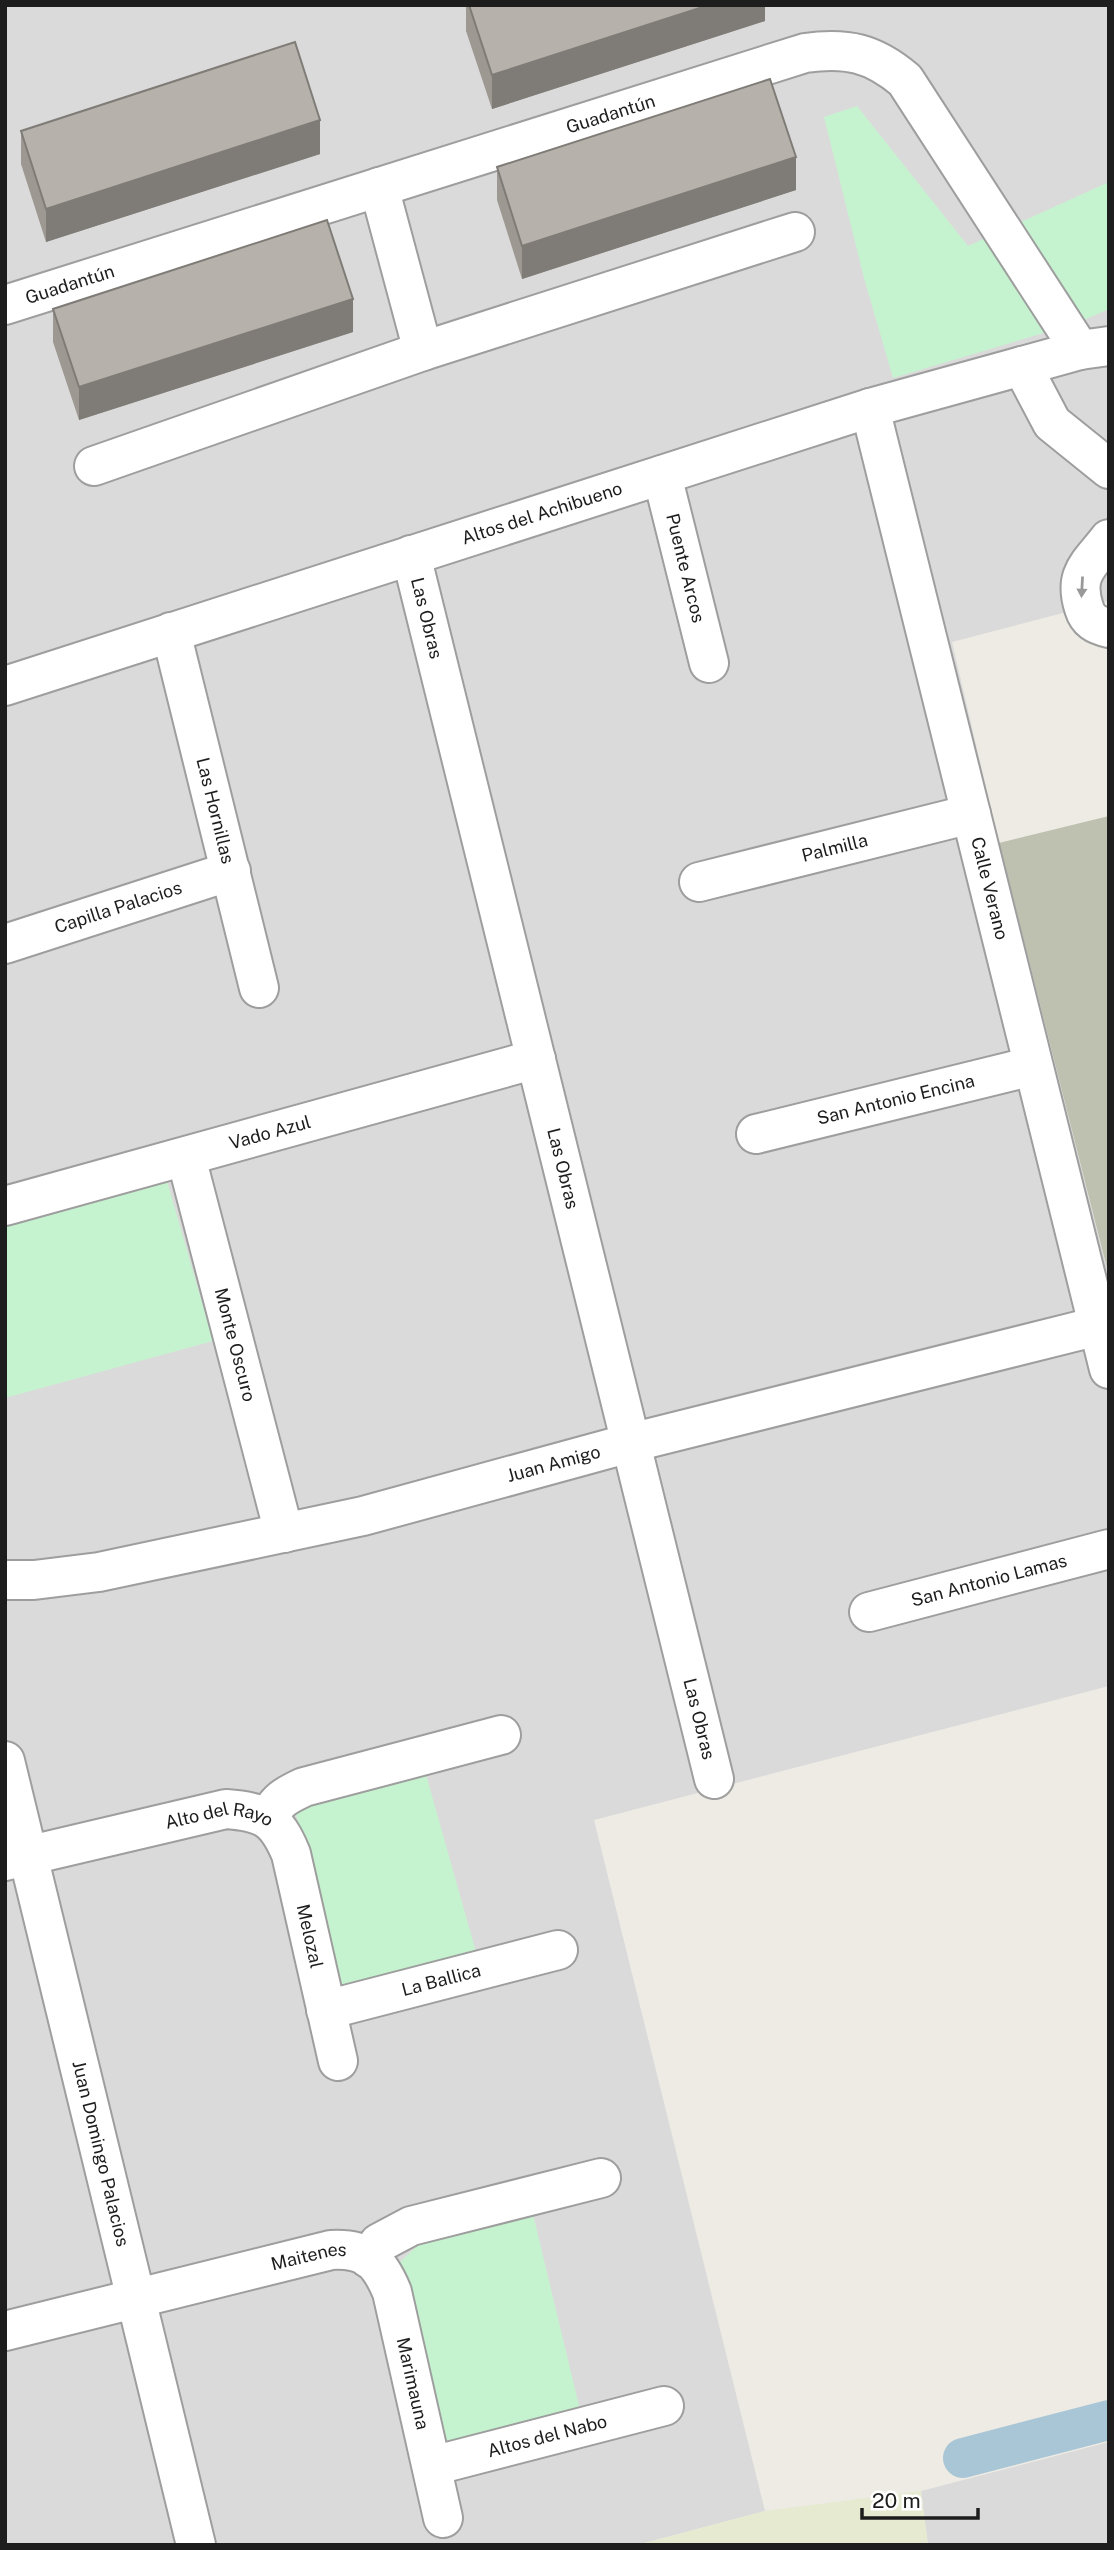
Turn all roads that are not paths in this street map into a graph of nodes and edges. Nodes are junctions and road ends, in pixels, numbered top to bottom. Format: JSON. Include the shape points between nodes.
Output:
{"nodes":[{"id":1,"x":379,"y":187,"type":"junction"},
{"id":2,"x":795,"y":232,"type":"dead end"},
{"id":3,"x":5,"y":304,"type":"edge"},
{"id":4,"x":1099,"y":345,"type":"edge"},
{"id":5,"x":423,"y":351,"type":"junction"},
{"id":6,"x":1023,"y":366,"type":"junction"},
{"id":7,"x":870,"y":408,"type":"junction"},
{"id":8,"x":94,"y":466,"type":"dead end"},
{"id":9,"x":1109,"y":468,"type":"edge"},
{"id":10,"x":662,"y":475,"type":"junction"},
{"id":11,"x":1109,"y":540,"type":"edge"},
{"id":12,"x":411,"y":555,"type":"junction"},
{"id":13,"x":1109,"y":628,"type":"edge"},
{"id":14,"x":171,"y":632,"type":"junction"},
{"id":15,"x":709,"y":663,"type":"dead end"},
{"id":16,"x":5,"y":686,"type":"edge"},
{"id":17,"x":971,"y":814,"type":"junction"},
{"id":18,"x":231,"y":871,"type":"junction"},
{"id":19,"x":699,"y":882,"type":"dead end"},
{"id":20,"x":5,"y":944,"type":"edge"},
{"id":21,"x":259,"y":988,"type":"dead end"},
{"id":22,"x":536,"y":1059,"type":"junction"},
{"id":23,"x":1033,"y":1066,"type":"junction"},
{"id":24,"x":757,"y":1134,"type":"dead end"},
{"id":25,"x":186,"y":1157,"type":"junction"},
{"id":26,"x":5,"y":1206,"type":"edge"},
{"id":27,"x":1098,"y":1326,"type":"junction"},
{"id":28,"x":1109,"y":1369,"type":"edge"},
{"id":29,"x":630,"y":1443,"type":"junction"},
{"id":30,"x":284,"y":1534,"type":"junction"},
{"id":31,"x":1109,"y":1549,"type":"edge"},
{"id":32,"x":5,"y":1580,"type":"edge"},
{"id":33,"x":869,"y":1612,"type":"dead end"},
{"id":34,"x":500,"y":1735,"type":"dead end"},
{"id":35,"x":5,"y":1761,"type":"edge"},
{"id":36,"x":714,"y":1779,"type":"dead end"},
{"id":37,"x":269,"y":1818,"type":"junction"},
{"id":38,"x":17,"y":1858,"type":"edge"},
{"id":39,"x":558,"y":1950,"type":"dead end"},
{"id":40,"x":326,"y":2010,"type":"junction"},
{"id":41,"x":338,"y":2061,"type":"dead end"},
{"id":42,"x":601,"y":2178,"type":"dead end"},
{"id":43,"x":368,"y":2258,"type":"junction"},
{"id":44,"x":136,"y":2297,"type":"junction"},
{"id":45,"x":5,"y":2331,"type":"edge"},
{"id":46,"x":664,"y":2406,"type":"dead end"},
{"id":47,"x":432,"y":2466,"type":"junction"},
{"id":48,"x":443,"y":2518,"type":"dead end"},
{"id":49,"x":196,"y":2545,"type":"edge"}],
"edges":[{"from":1,"to":3,"type":"street","name":"Guadantún"},
{"from":1,"to":4,"type":"street","name":"Guadantún","via":[[805,53],[849,51],[870,56],[905,80]]},
{"from":1,"to":5,"type":"street"},
{"from":2,"to":5,"type":"street"},
{"from":4,"to":6,"type":"street","name":"Altos del Achibueno"},
{"from":5,"to":8,"type":"street"},
{"from":6,"to":7,"type":"street","name":"Altos del Achibueno"},
{"from":6,"to":9,"type":"street","via":[[1052,423]]},
{"from":7,"to":10,"type":"street","name":"Altos del Achibueno"},
{"from":7,"to":17,"type":"street","name":"Calle Verano"},
{"from":10,"to":12,"type":"street","name":"Altos del Achibueno"},
{"from":10,"to":15,"type":"street","name":"Puente Arcos"},
{"from":11,"to":13,"type":"street","one_way":true,"via":[[1083,573],[1079,590],[1087,617]]},
{"from":12,"to":14,"type":"street","name":"Altos del Achibueno"},
{"from":12,"to":22,"type":"street","name":"Las Obras"},
{"from":14,"to":16,"type":"street","name":"Altos del Achibueno"},
{"from":14,"to":18,"type":"street","name":"Las Hornillas"},
{"from":17,"to":19,"type":"street","name":"Palmilla"},
{"from":17,"to":23,"type":"street","name":"Calle Verano"},
{"from":18,"to":20,"type":"street","name":"Capilla Palacios"},
{"from":18,"to":21,"type":"street","name":"Las Hornillas"},
{"from":22,"to":25,"type":"street","name":"Vado Azul"},
{"from":22,"to":29,"type":"street","name":"Las Obras"},
{"from":23,"to":24,"type":"street","name":"San Antonio Encina"},
{"from":23,"to":27,"type":"street","name":"Calle Verano"},
{"from":25,"to":26,"type":"street","name":"Vado Azul"},
{"from":25,"to":30,"type":"street","name":"Monte Oscuro"},
{"from":27,"to":28,"type":"street","name":"Calle Verano"},
{"from":27,"to":29,"type":"street","name":"Juan Amigo"},
{"from":29,"to":30,"type":"street","name":"Juan Amigo"},
{"from":29,"to":36,"type":"street","name":"Las Obras"},
{"from":30,"to":32,"type":"street","name":"Juan Amigo","via":[[99,1572]]},
{"from":31,"to":33,"type":"street","name":"San Antonio Lamas"},
{"from":34,"to":37,"type":"street","name":"Alto del Rayo","via":[[304,1787],[274,1804]]},
{"from":35,"to":38,"type":"street","name":"Juan Domingo Palacios"},
{"from":37,"to":38,"type":"street","name":"Alto del Rayo","via":[[226,1809]]},
{"from":37,"to":40,"type":"street","name":"Melozal","via":[[291,1854]]},
{"from":38,"to":44,"type":"street","name":"Juan Domingo Palacios"},
{"from":39,"to":40,"type":"street","name":"La Ballica"},
{"from":40,"to":41,"type":"street","name":"Melozal"},
{"from":42,"to":43,"type":"street","name":"Maitenes","via":[[411,2226],[379,2243]]},
{"from":43,"to":44,"type":"street","name":"Maitenes","via":[[351,2249],[331,2250]]},
{"from":43,"to":47,"type":"street","name":"Marimauna","via":[[382,2269],[392,2292]]},
{"from":44,"to":45,"type":"street","name":"Maitenes"},
{"from":44,"to":49,"type":"street","name":"Juan Domingo Palacios"},
{"from":46,"to":47,"type":"street","name":"Altos del Nabo"},
{"from":47,"to":48,"type":"street","name":"Marimauna"}]}
